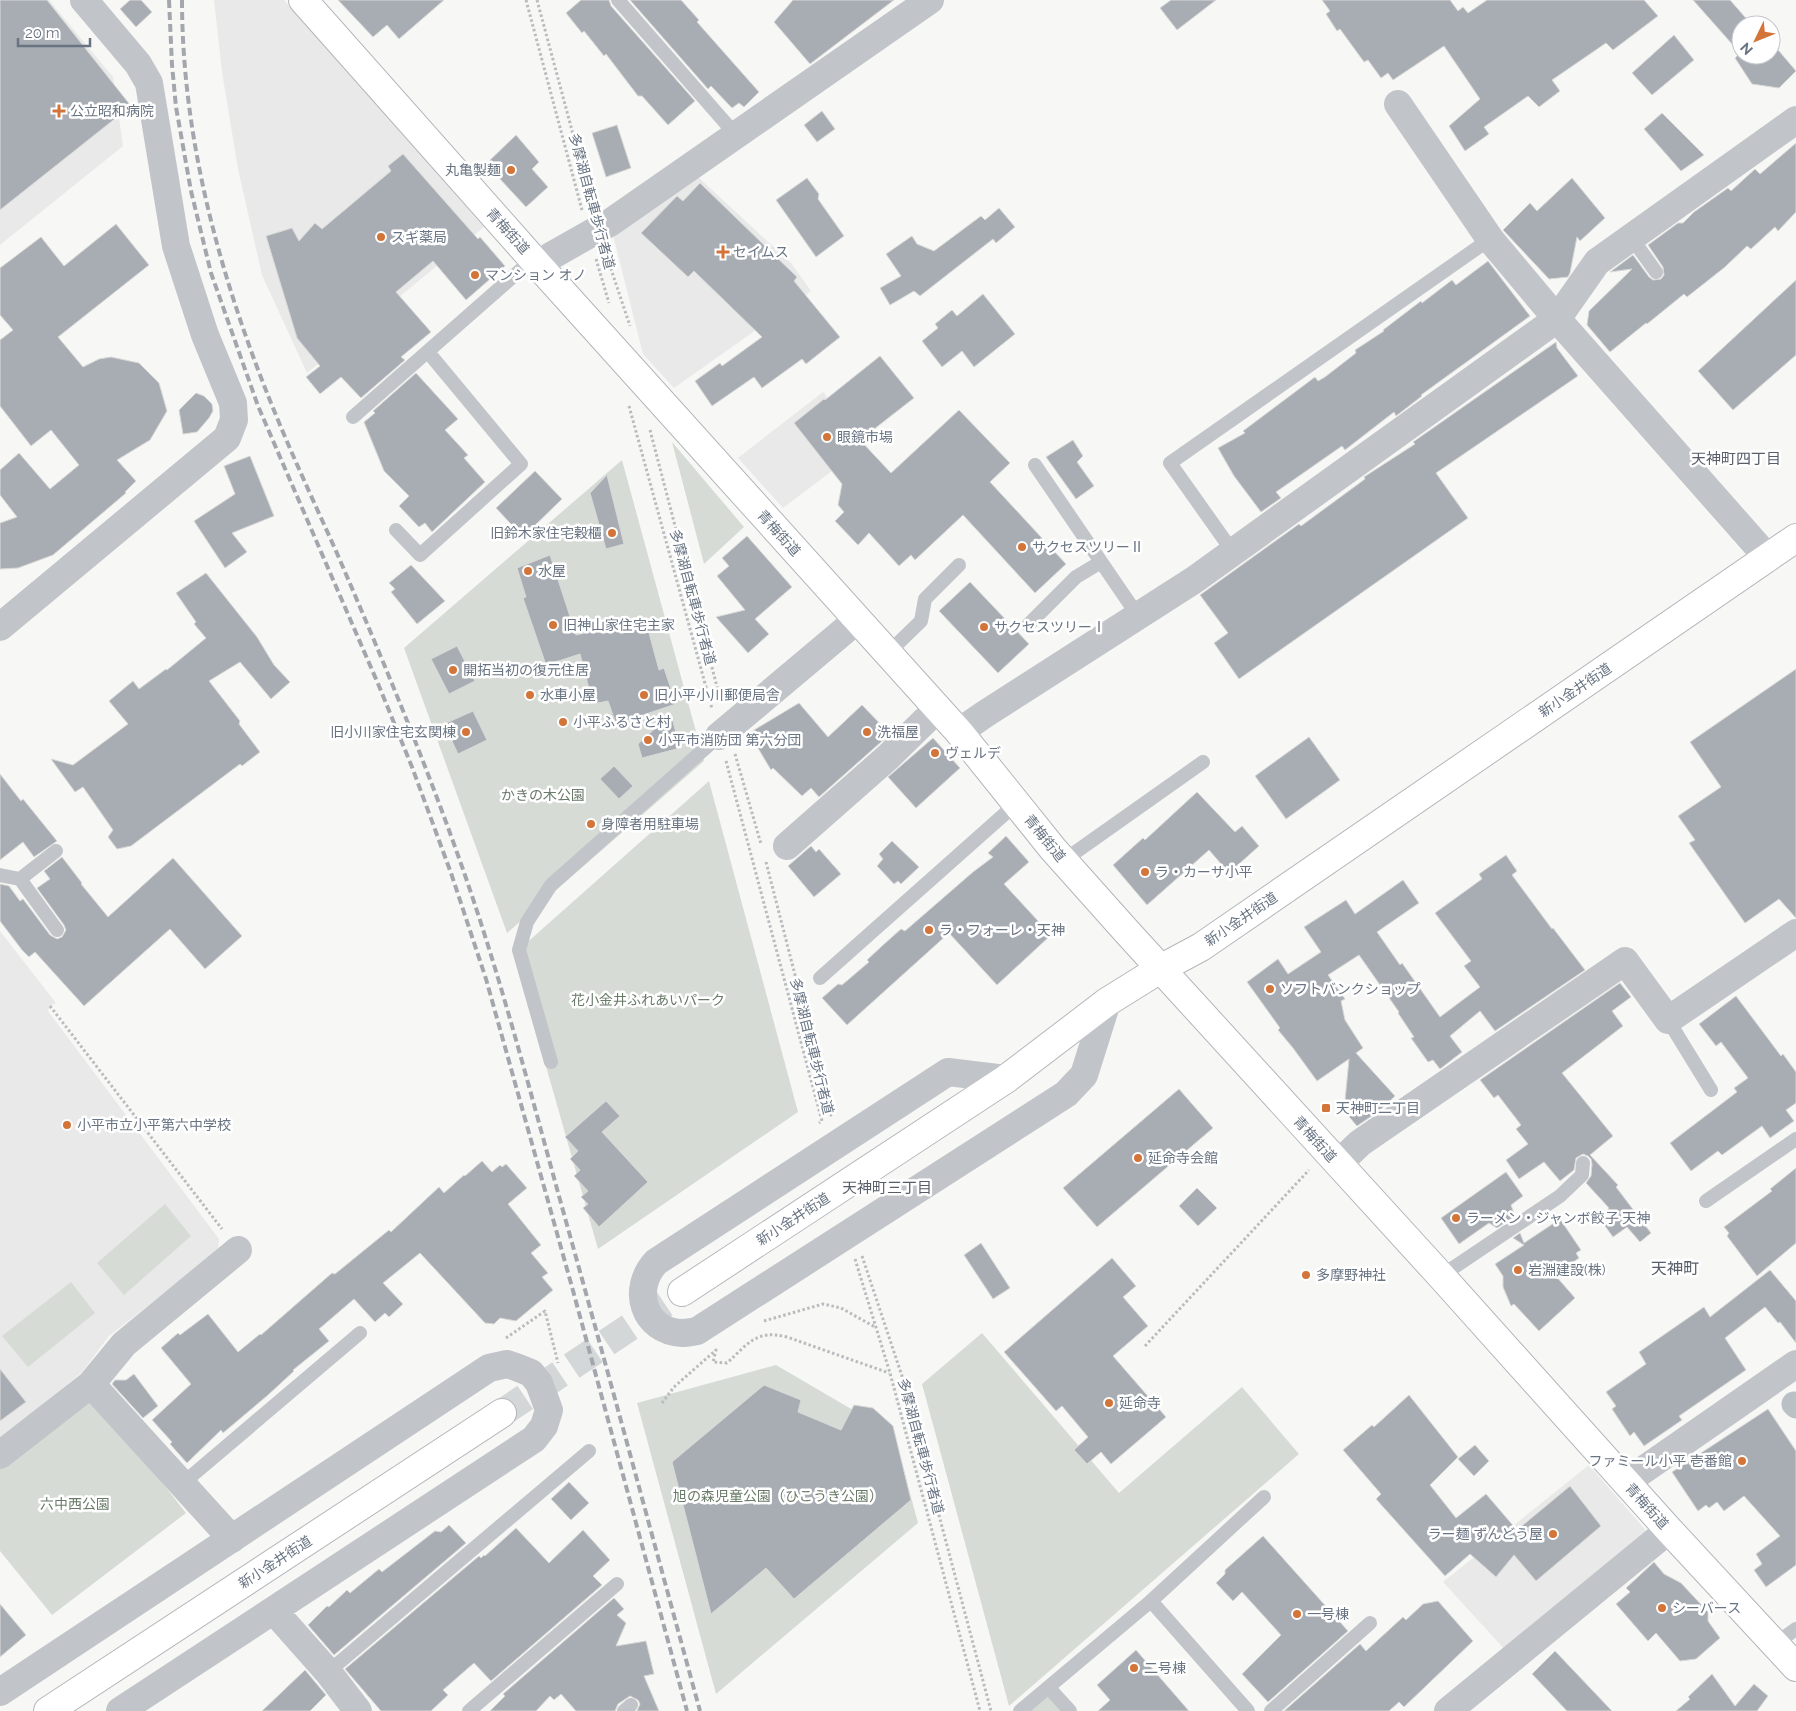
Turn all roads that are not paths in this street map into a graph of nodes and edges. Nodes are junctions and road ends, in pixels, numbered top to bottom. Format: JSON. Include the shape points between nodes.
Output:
{"nodes":[{"id":1,"x":84,"y":0,"type":"edge"},
{"id":2,"x":303,"y":0,"type":"edge"},
{"id":3,"x":618,"y":0,"type":"edge"},
{"id":4,"x":930,"y":0,"type":"edge"},
{"id":5,"x":1398,"y":104,"type":"dead end"},
{"id":6,"x":1796,"y":120,"type":"edge"},
{"id":7,"x":736,"y":135,"type":"junction"},
{"id":8,"x":1631,"y":237,"type":"junction"},
{"id":9,"x":1490,"y":238,"type":"junction"},
{"id":10,"x":536,"y":262,"type":"junction"},
{"id":11,"x":1656,"y":272,"type":"dead end"},
{"id":12,"x":1557,"y":319,"type":"junction"},
{"id":13,"x":428,"y":352,"type":"junction"},
{"id":14,"x":353,"y":416,"type":"dead end"},
{"id":15,"x":1035,"y":465,"type":"dead end"},
{"id":16,"x":396,"y":530,"type":"dead end"},
{"id":17,"x":1796,"y":538,"type":"edge"},
{"id":18,"x":1233,"y":552,"type":"junction"},
{"id":19,"x":1768,"y":558,"type":"junction"},
{"id":20,"x":1101,"y":562,"type":"junction"},
{"id":21,"x":959,"y":566,"type":"dead end"},
{"id":22,"x":1138,"y":616,"type":"junction"},
{"id":23,"x":858,"y":620,"type":"junction"},
{"id":24,"x":1028,"y":625,"type":"dead end"},
{"id":25,"x":0,"y":627,"type":"edge"},
{"id":26,"x":888,"y":654,"type":"junction"},
{"id":27,"x":938,"y":709,"type":"junction"},
{"id":28,"x":724,"y":732,"type":"joint"},
{"id":29,"x":959,"y":732,"type":"junction"},
{"id":30,"x":1203,"y":762,"type":"dead end"},
{"id":31,"x":1017,"y":803,"type":"junction"},
{"id":32,"x":771,"y":849,"type":"road end"},
{"id":33,"x":56,"y":852,"type":"dead end"},
{"id":34,"x":1063,"y":861,"type":"junction"},
{"id":35,"x":0,"y":875,"type":"edge"},
{"id":36,"x":20,"y":879,"type":"junction"},
{"id":37,"x":57,"y":930,"type":"dead end"},
{"id":38,"x":1796,"y":933,"type":"edge"},
{"id":39,"x":1160,"y":969,"type":"junction"},
{"id":40,"x":820,"y":978,"type":"dead end"},
{"id":41,"x":1106,"y":1002,"type":"junction"},
{"id":42,"x":1668,"y":1020,"type":"junction"},
{"id":43,"x":551,"y":1062,"type":"dead end"},
{"id":44,"x":1006,"y":1079,"type":"junction"},
{"id":45,"x":1711,"y":1090,"type":"dead end"},
{"id":46,"x":1796,"y":1139,"type":"edge"},
{"id":47,"x":1583,"y":1163,"type":"dead end"},
{"id":48,"x":1338,"y":1164,"type":"junction"},
{"id":49,"x":1706,"y":1201,"type":"dead end"},
{"id":50,"x":238,"y":1250,"type":"road end"},
{"id":51,"x":1440,"y":1276,"type":"junction"},
{"id":52,"x":682,"y":1292,"type":"tunnel mouth"},
{"id":53,"x":360,"y":1333,"type":"dead end"},
{"id":54,"x":1796,"y":1364,"type":"edge"},
{"id":55,"x":91,"y":1384,"type":"junction"},
{"id":56,"x":502,"y":1413,"type":"tunnel mouth"},
{"id":57,"x":589,"y":1451,"type":"dead end"},
{"id":58,"x":0,"y":1455,"type":"edge"},
{"id":59,"x":1626,"y":1482,"type":"junction"},
{"id":60,"x":182,"y":1484,"type":"junction"},
{"id":61,"x":1264,"y":1497,"type":"dead end"},
{"id":62,"x":1669,"y":1530,"type":"junction"},
{"id":63,"x":232,"y":1539,"type":"junction"},
{"id":64,"x":617,"y":1584,"type":"dead end"},
{"id":65,"x":1151,"y":1601,"type":"junction"},
{"id":66,"x":274,"y":1611,"type":"junction"},
{"id":67,"x":1370,"y":1623,"type":"dead end"},
{"id":68,"x":1785,"y":1636,"type":"edge"},
{"id":69,"x":1796,"y":1667,"type":"edge"},
{"id":70,"x":328,"y":1672,"type":"junction"},
{"id":71,"x":1049,"y":1688,"type":"junction"},
{"id":72,"x":0,"y":1692,"type":"edge"},
{"id":73,"x":48,"y":1711,"type":"edge"},
{"id":74,"x":120,"y":1711,"type":"edge"},
{"id":75,"x":358,"y":1711,"type":"edge"},
{"id":76,"x":469,"y":1711,"type":"edge"},
{"id":77,"x":1020,"y":1711,"type":"edge"},
{"id":78,"x":1070,"y":1711,"type":"edge"},
{"id":79,"x":1248,"y":1711,"type":"edge"},
{"id":80,"x":1271,"y":1711,"type":"edge"},
{"id":81,"x":1448,"y":1711,"type":"edge"}],
"edges":[{"from":1,"to":25,"type":"street","via":[[138,64],[149,83],[176,246],[233,403],[234,420],[228,438]]},
{"from":2,"to":10,"type":"main road","name":"青梅街道"},
{"from":3,"to":7,"type":"lane"},
{"from":4,"to":7,"type":"street"},
{"from":5,"to":9,"type":"street"},
{"from":6,"to":8,"type":"street"},
{"from":7,"to":10,"type":"street","via":[[594,233]]},
{"from":8,"to":11,"type":"lane"},
{"from":8,"to":12,"type":"street","via":[[1597,262]]},
{"from":9,"to":12,"type":"street"},
{"from":9,"to":18,"type":"lane","via":[[1170,464]]},
{"from":10,"to":13,"type":"lane"},
{"from":10,"to":23,"type":"main road","name":"青梅街道"},
{"from":12,"to":18,"type":"street"},
{"from":12,"to":19,"type":"street"},
{"from":13,"to":14,"type":"lane"},
{"from":13,"to":16,"type":"lane","via":[[521,464],[420,555]]},
{"from":15,"to":20,"type":"lane"},
{"from":17,"to":19,"type":"main road","name":"新小金井街道"},
{"from":18,"to":22,"type":"street"},
{"from":19,"to":39,"type":"main road","name":"新小金井街道","via":[[1201,947]]},
{"from":20,"to":22,"type":"lane"},
{"from":20,"to":24,"type":"lane","via":[[1076,577]]},
{"from":21,"to":26,"type":"lane","via":[[925,599],[921,621]]},
{"from":22,"to":29,"type":"street"},
{"from":23,"to":26,"type":"main road","name":"青梅街道"},
{"from":23,"to":28,"type":"street"},
{"from":26,"to":27,"type":"main road","name":"青梅街道"},
{"from":27,"to":29,"type":"main road","name":"青梅街道"},
{"from":27,"to":32,"type":"street","via":[[888,757]]},
{"from":28,"to":43,"type":"lane","via":[[550,885],[527,922],[519,950]]},
{"from":29,"to":31,"type":"main road","name":"青梅街道"},
{"from":30,"to":34,"type":"lane"},
{"from":31,"to":34,"type":"main road","name":"青梅街道"},
{"from":31,"to":40,"type":"lane"},
{"from":33,"to":36,"type":"lane"},
{"from":34,"to":39,"type":"main road","name":"青梅街道"},
{"from":35,"to":36,"type":"lane"},
{"from":36,"to":37,"type":"lane"},
{"from":38,"to":42,"type":"street"},
{"from":39,"to":41,"type":"main road","name":"新小金井街道"},
{"from":39,"to":48,"type":"main road","name":"青梅街道"},
{"from":41,"to":44,"type":"main road","name":"新小金井街道"},
{"from":41,"to":44,"type":"street","via":[[1084,1075],[1066,1094],[697,1331],[671,1331],[649,1315],[641,1292],[645,1277],[656,1262],[948,1072]]},
{"from":42,"to":45,"type":"lane"},
{"from":42,"to":48,"type":"street","via":[[1625,961],[1360,1144]]},
{"from":44,"to":52,"type":"main road","name":"新小金井街道"},
{"from":46,"to":49,"type":"lane"},
{"from":47,"to":51,"type":"lane","via":[[1582,1175],[1560,1196]]},
{"from":48,"to":51,"type":"main road","name":"青梅街道"},
{"from":50,"to":55,"type":"street","via":[[124,1344]]},
{"from":51,"to":59,"type":"main road","name":"青梅街道"},
{"from":53,"to":60,"type":"lane"},
{"from":54,"to":59,"type":"street"},
{"from":55,"to":58,"type":"street"},
{"from":55,"to":60,"type":"street"},
{"from":56,"to":73,"type":"main road","name":"新小金井街道"},
{"from":57,"to":70,"type":"lane"},
{"from":59,"to":62,"type":"main road","name":"青梅街道"},
{"from":60,"to":63,"type":"street"},
{"from":61,"to":65,"type":"lane"},
{"from":62,"to":68,"type":"main road","name":"青梅街道"},
{"from":62,"to":81,"type":"street"},
{"from":63,"to":66,"type":"street","via":[[490,1368],[507,1364],[516,1366],[530,1373],[539,1383],[548,1410],[544,1426],[534,1439]]},
{"from":63,"to":72,"type":"street"},
{"from":64,"to":76,"type":"lane"},
{"from":65,"to":71,"type":"lane"},
{"from":65,"to":79,"type":"lane"},
{"from":66,"to":70,"type":"street"},
{"from":66,"to":74,"type":"street"},
{"from":67,"to":80,"type":"lane"},
{"from":68,"to":69,"type":"main road","name":"青梅街道"},
{"from":70,"to":75,"type":"street"},
{"from":71,"to":77,"type":"lane"},
{"from":71,"to":78,"type":"lane"}]}
